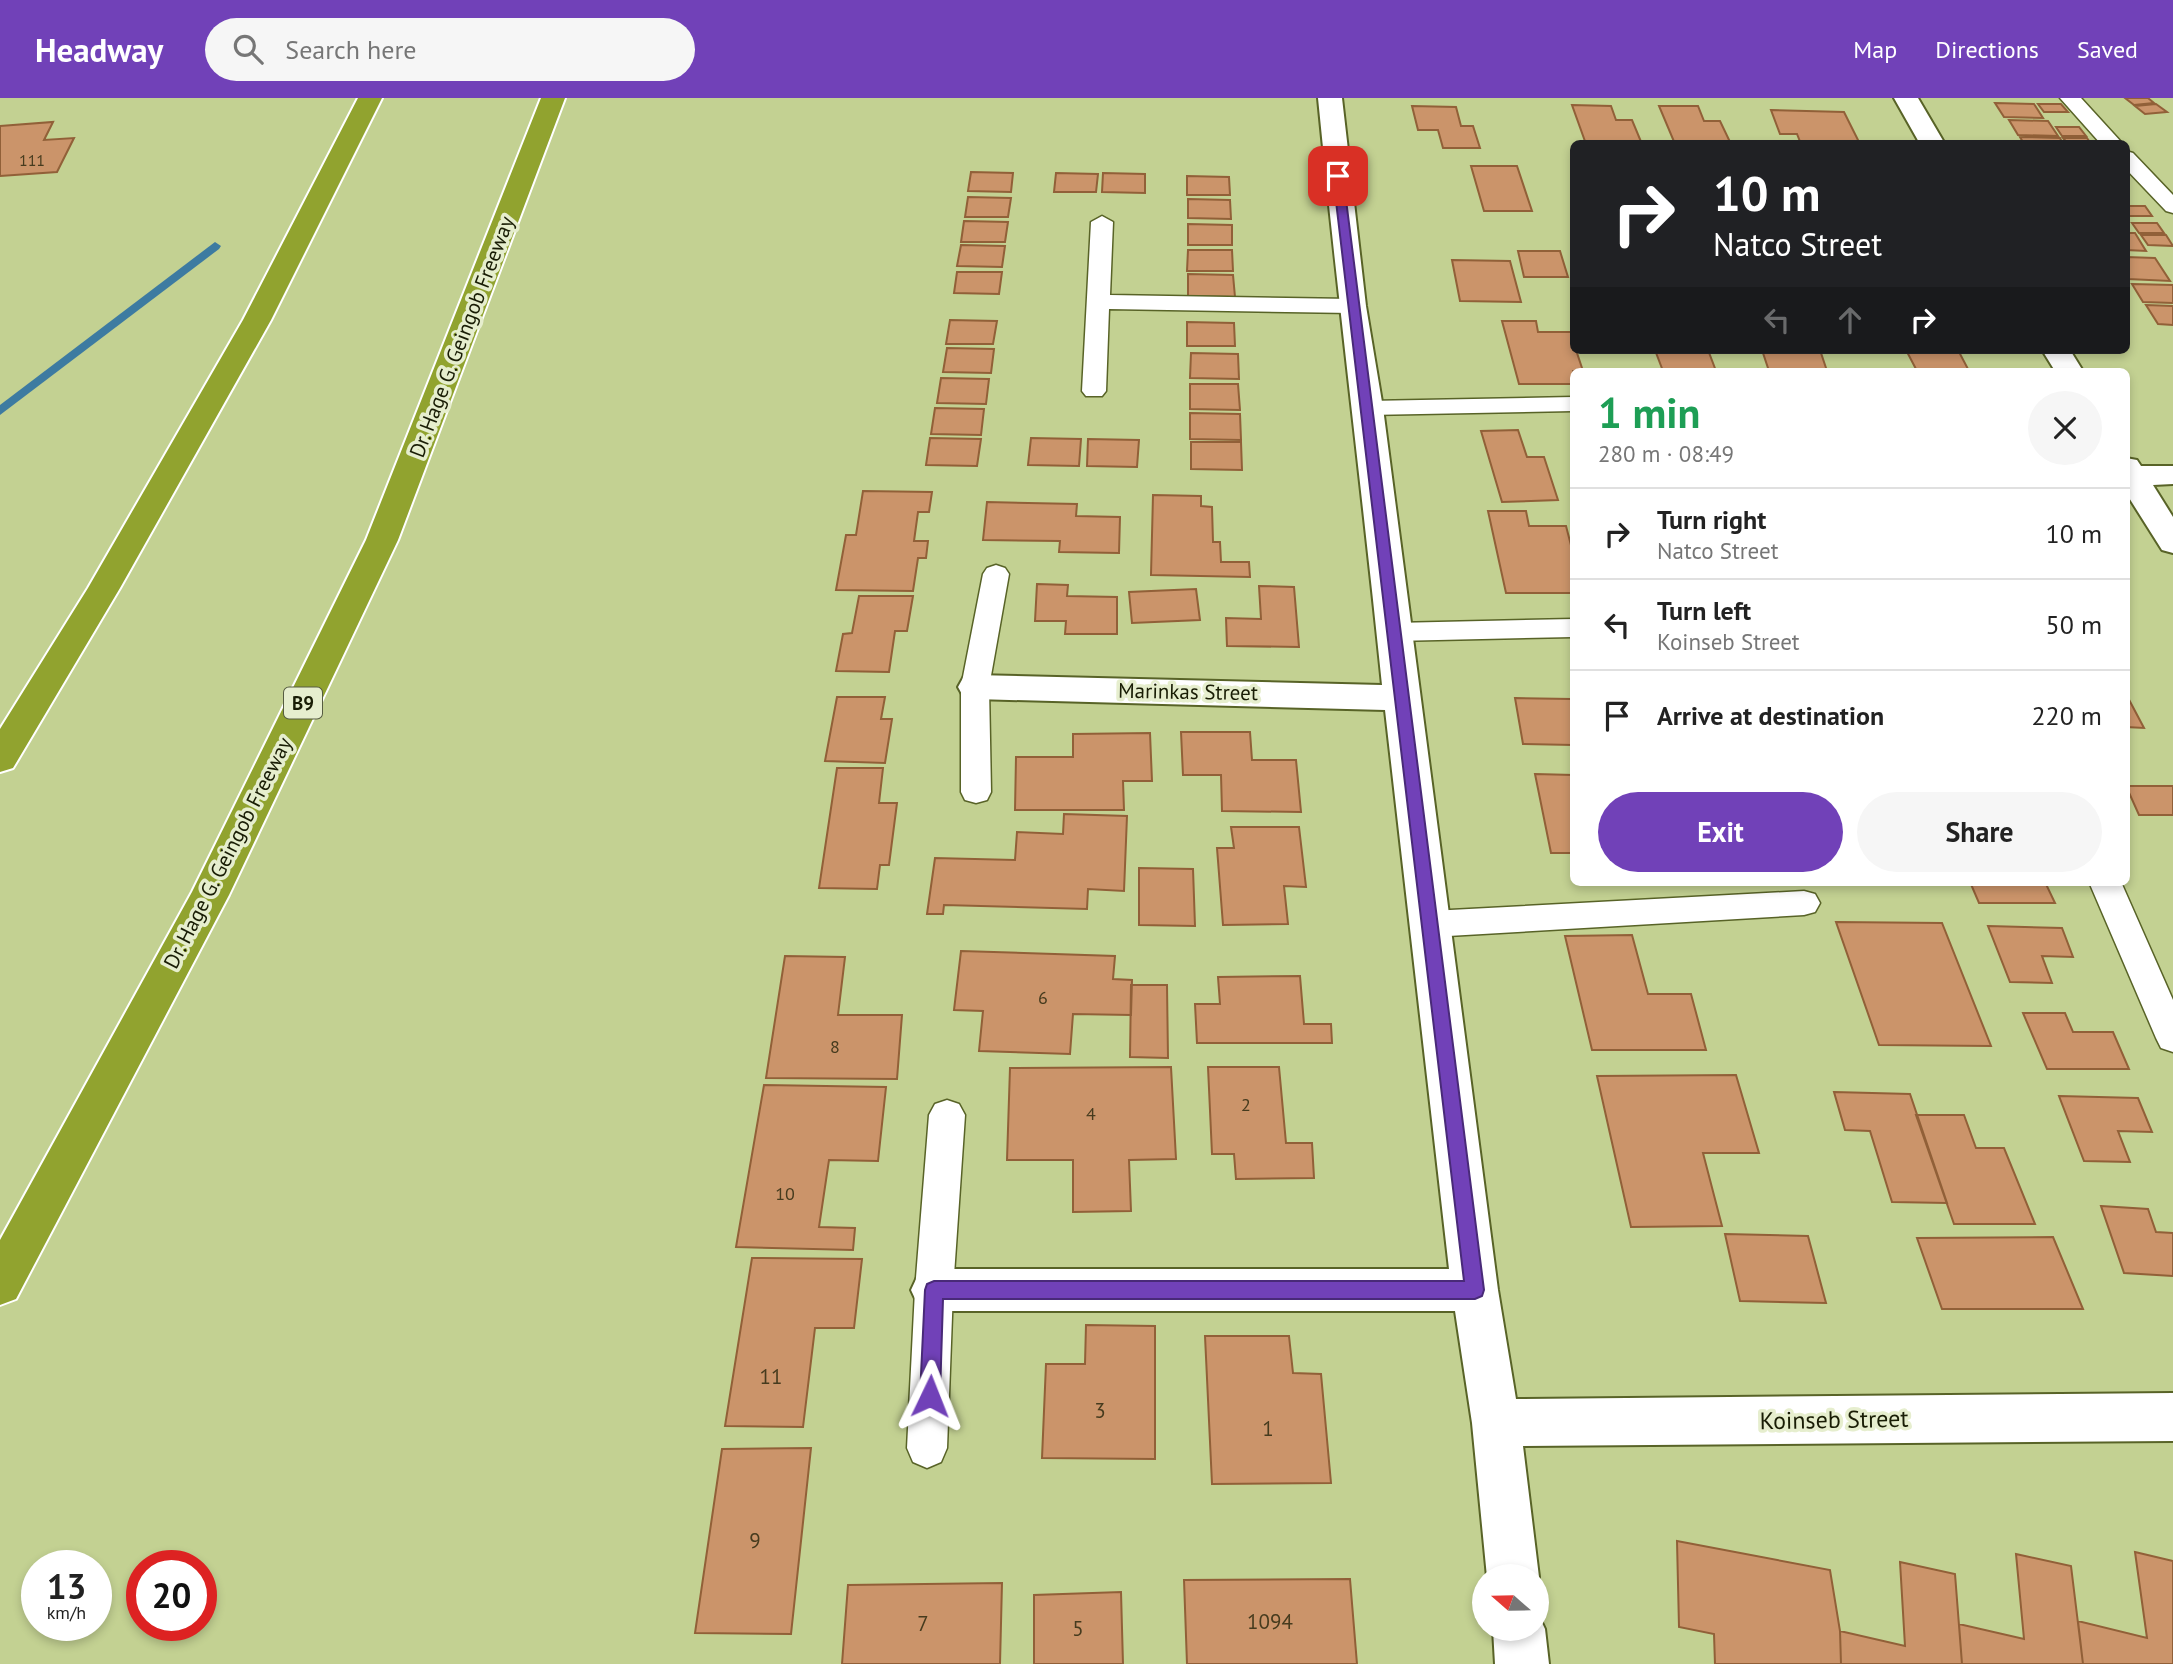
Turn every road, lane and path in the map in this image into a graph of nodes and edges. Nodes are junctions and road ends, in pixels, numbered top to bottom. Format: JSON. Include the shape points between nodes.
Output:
{"nodes":[{"id":1,"x":370,"y":98,"type":"edge"},
{"id":2,"x":553,"y":98,"type":"edge"},
{"id":3,"x":1330,"y":98,"type":"edge"},
{"id":4,"x":1906,"y":98,"type":"edge"},
{"id":5,"x":2070,"y":98,"type":"edge"},
{"id":6,"x":1931,"y":140,"type":"edge"},
{"id":7,"x":2109,"y":140,"type":"edge"},
{"id":8,"x":2130,"y":161,"type":"edge"},
{"id":9,"x":2173,"y":207,"type":"edge"},
{"id":10,"x":1102,"y":222,"type":"dead end"},
{"id":11,"x":1099,"y":302,"type":"junction"},
{"id":12,"x":1352,"y":306,"type":"junction"},
{"id":13,"x":1094,"y":391,"type":"dead end"},
{"id":14,"x":1570,"y":404,"type":"edge"},
{"id":15,"x":1368,"y":408,"type":"junction"},
{"id":16,"x":2130,"y":472,"type":"edge"},
{"id":17,"x":2130,"y":474,"type":"edge"},
{"id":18,"x":2173,"y":475,"type":"edge"},
{"id":19,"x":2173,"y":543,"type":"edge"},
{"id":20,"x":996,"y":574,"type":"dead end"},
{"id":21,"x":1570,"y":628,"type":"edge"},
{"id":22,"x":1394,"y":632,"type":"junction"},
{"id":23,"x":975,"y":687,"type":"junction"},
{"id":24,"x":1401,"y":698,"type":"junction"},
{"id":25,"x":0,"y":759,"type":"edge"},
{"id":26,"x":975,"y":792,"type":"dead end"},
{"id":27,"x":2107,"y":886,"type":"edge"},
{"id":28,"x":1804,"y":903,"type":"dead end"},
{"id":29,"x":1431,"y":924,"type":"junction"},
{"id":30,"x":2173,"y":1038,"type":"edge"},
{"id":31,"x":947,"y":1115,"type":"dead end"},
{"id":32,"x":0,"y":1284,"type":"edge"},
{"id":33,"x":934,"y":1290,"type":"junction"},
{"id":34,"x":1475,"y":1290,"type":"junction"},
{"id":35,"x":2173,"y":1417,"type":"edge"},
{"id":36,"x":1496,"y":1423,"type":"junction"},
{"id":37,"x":927,"y":1448,"type":"dead end"},
{"id":38,"x":1512,"y":1564,"type":"edge"},
{"id":39,"x":1520,"y":1642,"type":"edge"},
{"id":40,"x":1522,"y":1664,"type":"edge"}],
"edges":[{"from":1,"to":25,"type":"highway","via":[[257,320],[104,589]]},
{"from":2,"to":32,"type":"highway","name":"Dr. Hage G. Geingob Freeway","number":"B9","via":[[382,540],[210,895]]},
{"from":3,"to":12,"type":"street"},
{"from":4,"to":6,"type":"street"},
{"from":5,"to":7,"type":"lane"},
{"from":8,"to":9,"type":"lane"},
{"from":10,"to":11,"type":"lane"},
{"from":11,"to":12,"type":"lane"},
{"from":11,"to":13,"type":"lane"},
{"from":12,"to":15,"type":"street"},
{"from":14,"to":15,"type":"lane"},
{"from":15,"to":22,"type":"street"},
{"from":16,"to":18,"type":"street"},
{"from":17,"to":19,"type":"street"},
{"from":20,"to":23,"type":"lane"},
{"from":21,"to":22,"type":"lane"},
{"from":22,"to":24,"type":"street"},
{"from":23,"to":24,"type":"street","name":"Marinkas Street"},
{"from":23,"to":26,"type":"lane"},
{"from":24,"to":29,"type":"street"},
{"from":27,"to":30,"type":"lane"},
{"from":28,"to":29,"type":"lane"},
{"from":29,"to":34,"type":"street"},
{"from":31,"to":33,"type":"lane"},
{"from":33,"to":34,"type":"street"},
{"from":33,"to":37,"type":"lane"},
{"from":34,"to":36,"type":"street"},
{"from":35,"to":36,"type":"street","name":"Koinseb Street"},
{"from":36,"to":38,"type":"street"},
{"from":39,"to":40,"type":"street"}]}
